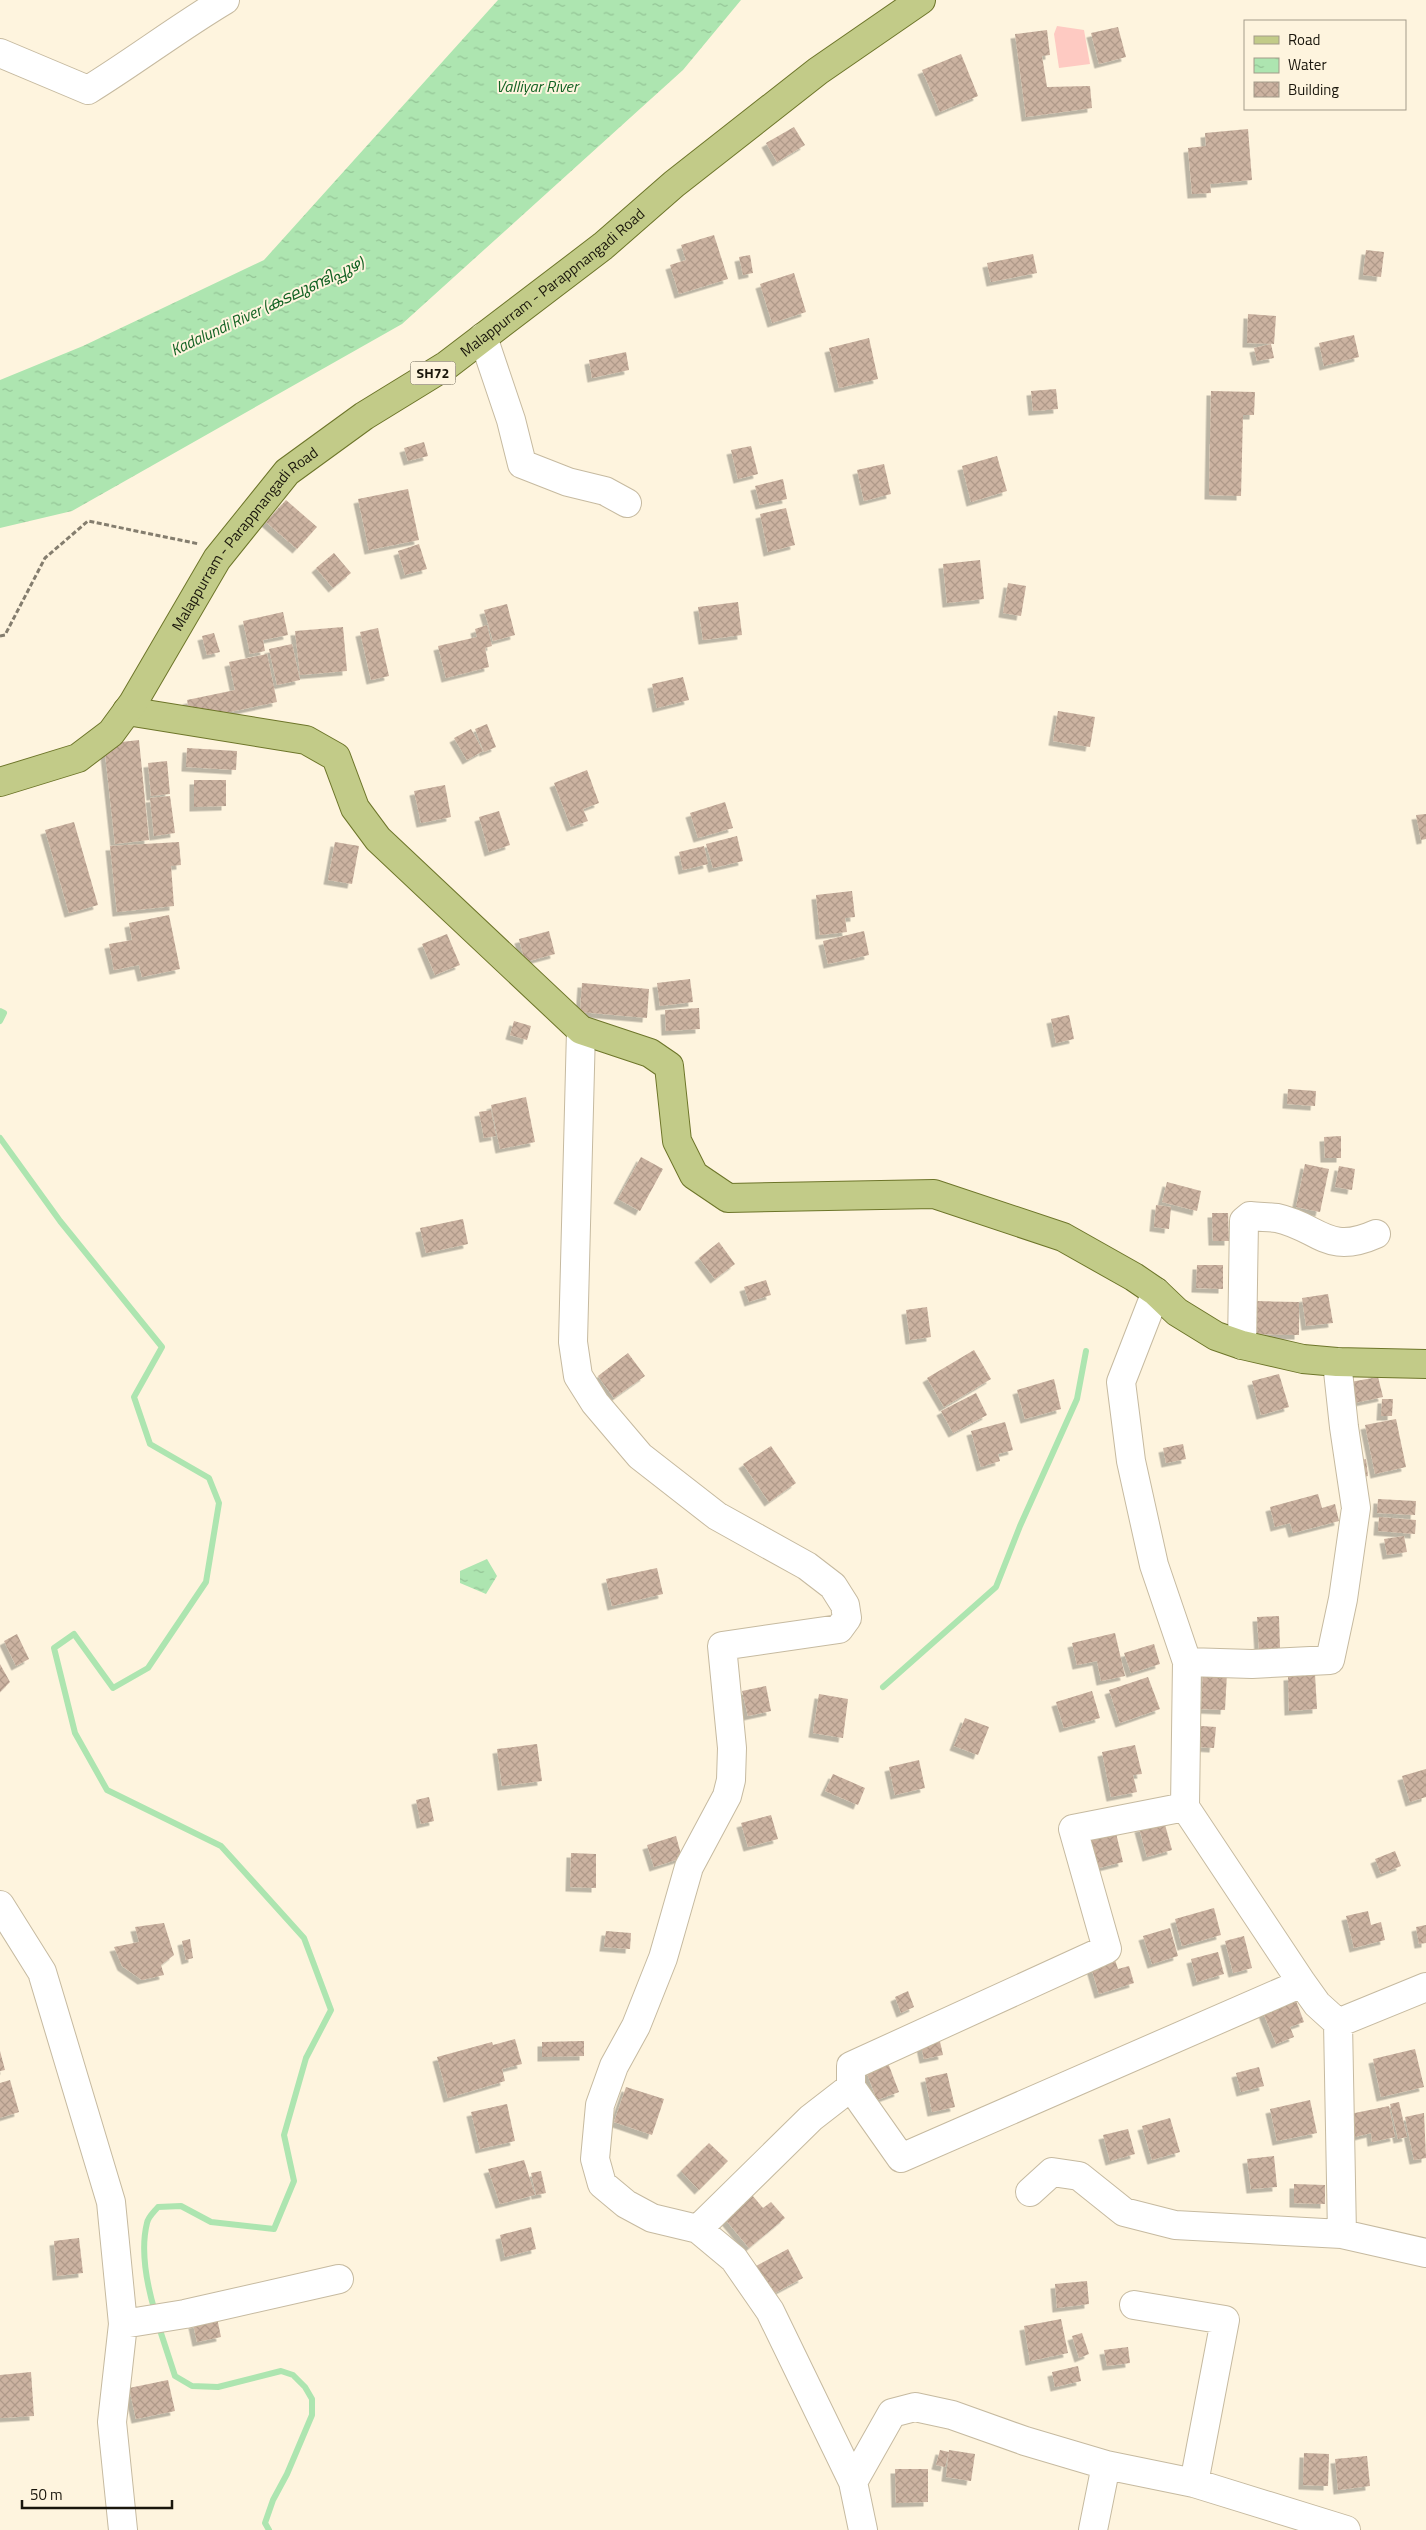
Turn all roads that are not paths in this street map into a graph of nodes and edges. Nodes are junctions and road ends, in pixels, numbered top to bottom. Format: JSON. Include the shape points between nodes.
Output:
{"nodes":[{"id":1,"x":225,"y":0,"type":"edge"},
{"id":2,"x":921,"y":0,"type":"edge"},
{"id":3,"x":0,"y":53,"type":"edge"},
{"id":4,"x":483,"y":337,"type":"junction"},
{"id":5,"x":627,"y":503,"type":"dead end"},
{"id":6,"x":127,"y":711,"type":"junction"},
{"id":7,"x":0,"y":782,"type":"edge"},
{"id":8,"x":581,"y":1030,"type":"junction"},
{"id":9,"x":1376,"y":1234,"type":"dead end"},
{"id":10,"x":1156,"y":1292,"type":"junction"},
{"id":11,"x":1242,"y":1344,"type":"junction"},
{"id":12,"x":1337,"y":1362,"type":"junction"},
{"id":13,"x":1426,"y":1364,"type":"edge"},
{"id":14,"x":1188,"y":1662,"type":"junction"},
{"id":15,"x":1185,"y":1807,"type":"junction"},
{"id":16,"x":0,"y":1905,"type":"edge"},
{"id":17,"x":1302,"y":1983,"type":"junction"},
{"id":18,"x":1426,"y":1987,"type":"edge"},
{"id":19,"x":1338,"y":2023,"type":"junction"},
{"id":20,"x":851,"y":2087,"type":"junction"},
{"id":21,"x":1030,"y":2192,"type":"dead end"},
{"id":22,"x":698,"y":2229,"type":"junction"},
{"id":23,"x":1342,"y":2234,"type":"junction"},
{"id":24,"x":1426,"y":2253,"type":"edge"},
{"id":25,"x":338,"y":2280,"type":"dead end"},
{"id":26,"x":1134,"y":2305,"type":"dead end"},
{"id":27,"x":133,"y":2323,"type":"junction"},
{"id":28,"x":1106,"y":2465,"type":"junction"},
{"id":29,"x":853,"y":2482,"type":"junction"},
{"id":30,"x":1194,"y":2483,"type":"junction"},
{"id":31,"x":123,"y":2530,"type":"edge"},
{"id":32,"x":863,"y":2530,"type":"edge"},
{"id":33,"x":1093,"y":2530,"type":"edge"},
{"id":34,"x":1346,"y":2530,"type":"edge"}],
"edges":[{"from":1,"to":3,"type":"street","via":[[88,90]]},
{"from":2,"to":4,"type":"main road","name":"Malappurram - Parappnangadi Road","number":"SH72","via":[[818,71],[674,184],[603,246]]},
{"from":4,"to":5,"type":"street","via":[[522,464],[568,482],[605,491]]},
{"from":4,"to":6,"type":"main road","name":"Malappurram - Parappnangadi Road","number":"SH72","via":[[286,472],[225,549]]},
{"from":6,"to":7,"type":"main road","name":"Malappurram - Parappnangadi Road","number":"SH72","via":[[111,733],[78,758]]},
{"from":6,"to":8,"type":"main road","via":[[306,740],[336,757],[355,808],[378,839]]},
{"from":8,"to":10,"type":"main road","via":[[650,1054],[669,1066],[677,1142],[694,1175],[728,1198],[934,1194],[1064,1237]]},
{"from":8,"to":22,"type":"street","via":[[573,1342],[578,1376],[595,1403],[640,1456],[717,1516],[807,1566],[833,1586],[845,1605],[847,1618],[839,1629],[722,1646],[732,1748],[727,1796],[688,1868],[663,1958],[600,2105],[596,2159],[602,2184],[626,2204],[652,2218]]},
{"from":9,"to":11,"type":"street","via":[[1358,1242],[1332,1242],[1278,1218],[1250,1216],[1244,1222]]},
{"from":10,"to":11,"type":"main road","via":[[1197,1326]]},
{"from":10,"to":14,"type":"street","via":[[1120,1382],[1131,1462],[1154,1565]]},
{"from":11,"to":12,"type":"main road","via":[[1303,1359]]},
{"from":12,"to":13,"type":"main road"},
{"from":12,"to":14,"type":"street","via":[[1356,1508],[1343,1599],[1330,1660],[1252,1664]]},
{"from":14,"to":15,"type":"street"},
{"from":15,"to":17,"type":"street"},
{"from":15,"to":20,"type":"street","via":[[1073,1830],[1107,1949],[851,2066]]},
{"from":16,"to":27,"type":"street","via":[[42,1972],[111,2202]]},
{"from":17,"to":19,"type":"street","via":[[1317,2004]]},
{"from":17,"to":20,"type":"street","via":[[901,2158]]},
{"from":18,"to":19,"type":"street"},
{"from":19,"to":23,"type":"street"},
{"from":20,"to":22,"type":"street","via":[[811,2118]]},
{"from":21,"to":23,"type":"street","via":[[1052,2172],[1079,2176],[1124,2212],[1175,2225]]},
{"from":22,"to":29,"type":"street","via":[[734,2259],[770,2310]]},
{"from":23,"to":24,"type":"street"},
{"from":25,"to":27,"type":"street"},
{"from":26,"to":30,"type":"street","via":[[1225,2320]]},
{"from":27,"to":31,"type":"street","via":[[112,2422]]},
{"from":28,"to":29,"type":"street","via":[[952,2415],[915,2407],[892,2413]]},
{"from":28,"to":30,"type":"street"},
{"from":28,"to":33,"type":"street"},
{"from":29,"to":32,"type":"street"},
{"from":30,"to":34,"type":"street"}]}
